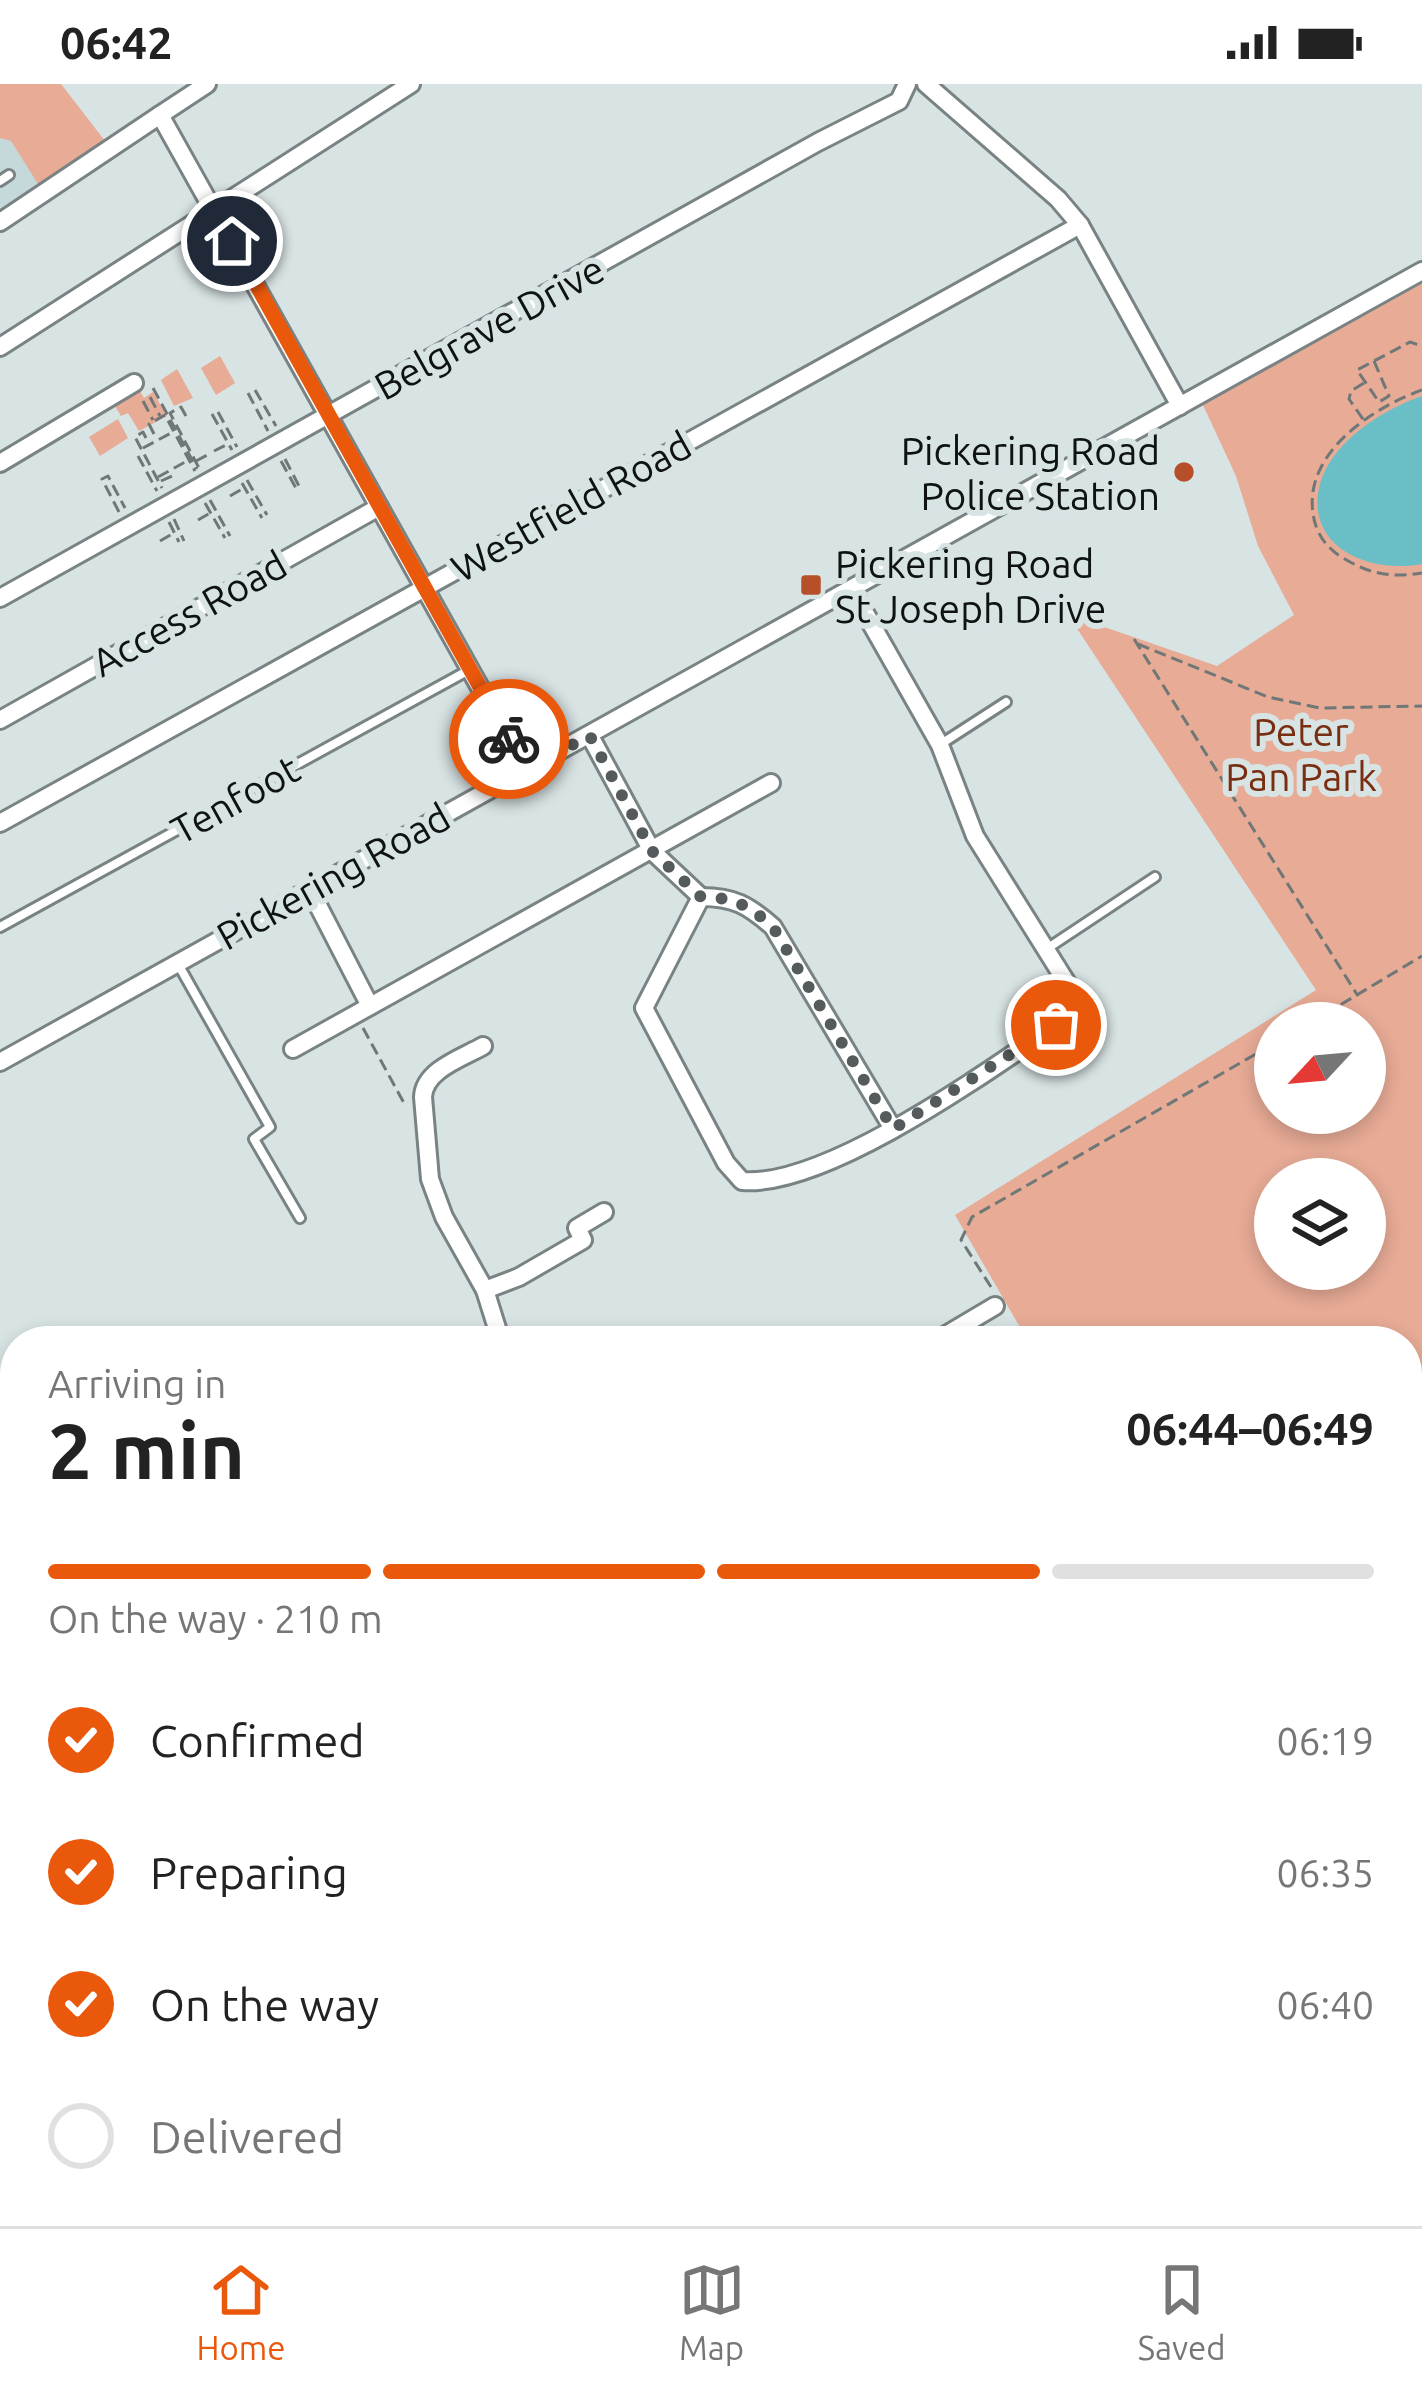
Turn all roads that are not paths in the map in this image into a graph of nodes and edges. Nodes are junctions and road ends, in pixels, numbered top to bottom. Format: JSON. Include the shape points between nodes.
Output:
{"nodes":[{"id":1,"x":207,"y":84,"type":"edge"},
{"id":2,"x":410,"y":84,"type":"edge"},
{"id":3,"x":907,"y":84,"type":"edge"},
{"id":4,"x":926,"y":84,"type":"edge"},
{"id":5,"x":160,"y":115,"type":"junction"},
{"id":6,"x":216,"y":211,"type":"junction"},
{"id":7,"x":0,"y":222,"type":"edge"},
{"id":8,"x":1080,"y":225,"type":"junction"},
{"id":9,"x":1422,"y":271,"type":"edge"},
{"id":10,"x":0,"y":346,"type":"edge"},
{"id":11,"x":143,"y":390,"type":"road end"},
{"id":12,"x":1180,"y":406,"type":"junction"},
{"id":13,"x":328,"y":415,"type":"junction"},
{"id":14,"x":0,"y":463,"type":"edge"},
{"id":15,"x":379,"y":507,"type":"junction"},
{"id":16,"x":424,"y":587,"type":"junction"},
{"id":17,"x":852,"y":590,"type":"junction"},
{"id":18,"x":0,"y":598,"type":"edge"},
{"id":19,"x":470,"y":670,"type":"junction"},
{"id":20,"x":1006,"y":702,"type":"dead end"},
{"id":21,"x":0,"y":719,"type":"edge"},
{"id":22,"x":590,"y":736,"type":"junction"},
{"id":23,"x":940,"y":745,"type":"junction"},
{"id":24,"x":525,"y":768,"type":"junction"},
{"id":25,"x":771,"y":783,"type":"dead end"},
{"id":26,"x":0,"y":823,"type":"edge"},
{"id":27,"x":652,"y":851,"type":"junction"},
{"id":28,"x":1155,"y":878,"type":"dead end"},
{"id":29,"x":310,"y":890,"type":"junction"},
{"id":30,"x":701,"y":897,"type":"junction"},
{"id":31,"x":0,"y":928,"type":"edge"},
{"id":32,"x":1048,"y":948,"type":"junction"},
{"id":33,"x":177,"y":963,"type":"junction"},
{"id":34,"x":370,"y":1006,"type":"junction"},
{"id":35,"x":483,"y":1046,"type":"dead end"},
{"id":36,"x":292,"y":1048,"type":"dead end"},
{"id":37,"x":0,"y":1062,"type":"edge"},
{"id":38,"x":893,"y":1129,"type":"junction"},
{"id":39,"x":604,"y":1212,"type":"dead end"},
{"id":40,"x":300,"y":1218,"type":"dead end"},
{"id":41,"x":485,"y":1290,"type":"junction"},
{"id":42,"x":994,"y":1306,"type":"road end"},
{"id":43,"x":496,"y":1326,"type":"edge"},
{"id":44,"x":961,"y":1326,"type":"edge"}],
"edges":[{"from":1,"to":5,"type":"street"},
{"from":2,"to":6,"type":"street"},
{"from":3,"to":13,"type":"street","name":"Belgrave Drive","via":[[899,101]]},
{"from":4,"to":8,"type":"street"},
{"from":5,"to":6,"type":"street"},
{"from":5,"to":7,"type":"street"},
{"from":6,"to":10,"type":"street"},
{"from":6,"to":13,"type":"street"},
{"from":8,"to":12,"type":"street"},
{"from":8,"to":16,"type":"street","name":"Westfield Road"},
{"from":9,"to":12,"type":"street","name":"Pickering Road"},
{"from":11,"to":14,"type":"street"},
{"from":12,"to":17,"type":"street","name":"Pickering Road"},
{"from":13,"to":15,"type":"street"},
{"from":13,"to":18,"type":"street","name":"Belgrave Drive"},
{"from":15,"to":16,"type":"street"},
{"from":15,"to":21,"type":"street","name":"Access Road"},
{"from":16,"to":19,"type":"street"},
{"from":16,"to":26,"type":"street","name":"Westfield Road"},
{"from":17,"to":22,"type":"street","name":"Pickering Road"},
{"from":17,"to":23,"type":"street"},
{"from":19,"to":24,"type":"street"},
{"from":19,"to":31,"type":"lane","name":"Tenfoot"},
{"from":20,"to":23,"type":"lane"},
{"from":22,"to":24,"type":"street","name":"Pickering Road"},
{"from":22,"to":27,"type":"street"},
{"from":23,"to":32,"type":"street","via":[[974,836]]},
{"from":24,"to":29,"type":"street","name":"Pickering Road"},
{"from":25,"to":27,"type":"street"},
{"from":27,"to":30,"type":"street"},
{"from":27,"to":34,"type":"street"},
{"from":28,"to":32,"type":"lane"},
{"from":29,"to":33,"type":"street","name":"Pickering Road"},
{"from":29,"to":34,"type":"street"},
{"from":30,"to":38,"type":"street","via":[[746,903],[773,927]]},
{"from":30,"to":38,"type":"street","via":[[644,1008],[726,1163],[742,1181],[766,1183]]},
{"from":32,"to":38,"type":"street","via":[[1070,988],[1070,1010]]},
{"from":33,"to":37,"type":"street","name":"Pickering Road"},
{"from":33,"to":40,"type":"lane","via":[[270,1126],[254,1138]]},
{"from":34,"to":36,"type":"street"},
{"from":35,"to":41,"type":"street","via":[[423,1085],[430,1179]]},
{"from":39,"to":41,"type":"street","via":[[577,1228],[583,1240]]},
{"from":41,"to":43,"type":"street"},
{"from":42,"to":44,"type":"street"}]}
